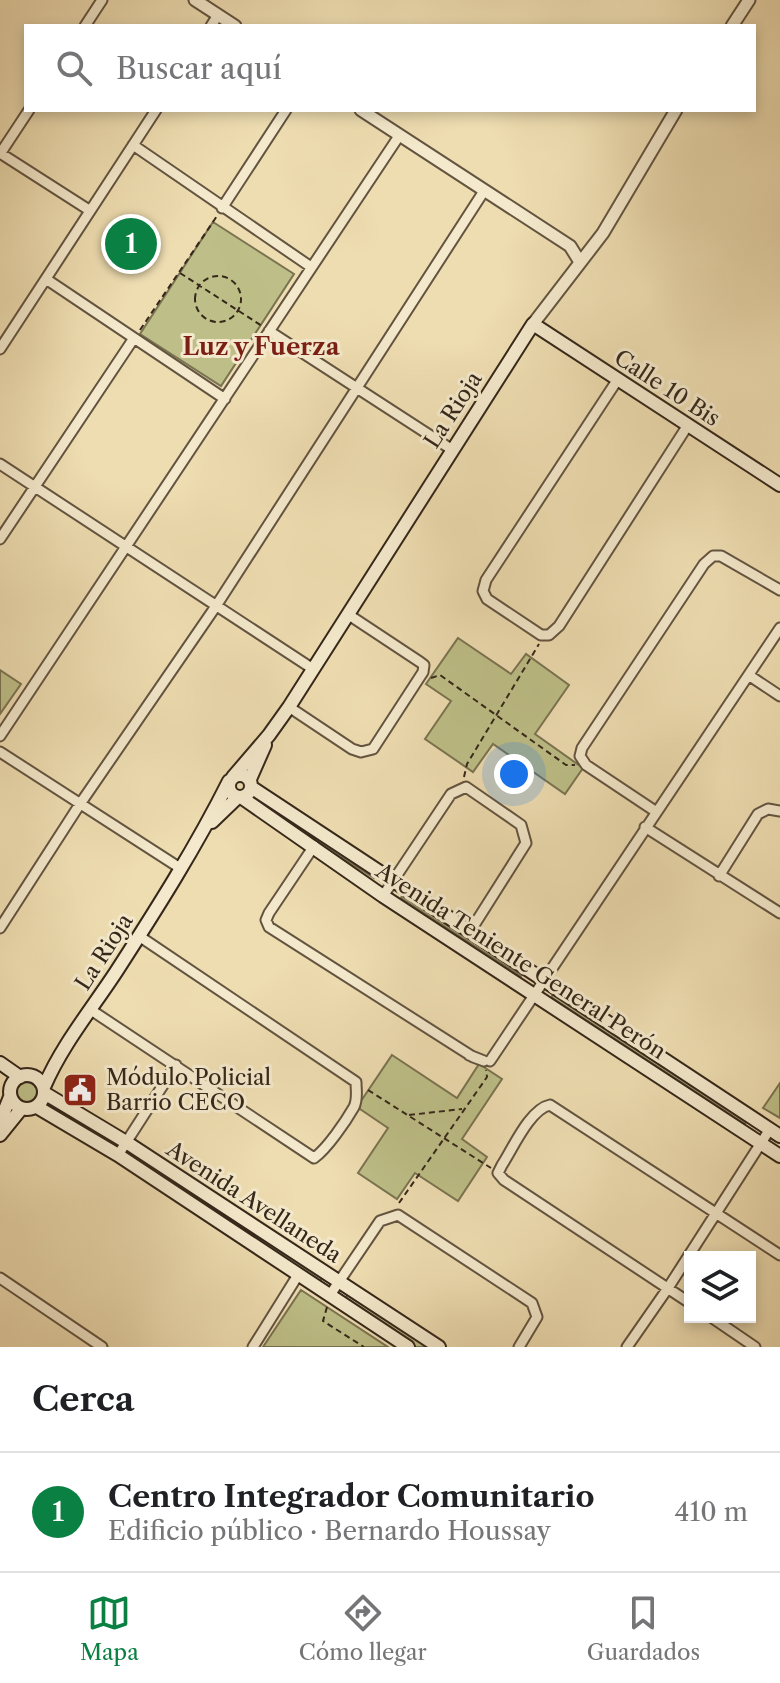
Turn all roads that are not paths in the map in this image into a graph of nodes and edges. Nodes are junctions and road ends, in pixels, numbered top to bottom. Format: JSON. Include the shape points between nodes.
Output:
{"nodes":[{"id":1,"x":102,"y":0,"type":"edge"},
{"id":2,"x":195,"y":0,"type":"edge"},
{"id":3,"x":749,"y":0,"type":"edge"},
{"id":4,"x":218,"y":15,"type":"junction"},
{"id":5,"x":86,"y":24,"type":"edge"},
{"id":6,"x":212,"y":24,"type":"edge"},
{"id":7,"x":232,"y":24,"type":"edge"},
{"id":8,"x":733,"y":24,"type":"edge"},
{"id":9,"x":28,"y":112,"type":"edge"},
{"id":10,"x":155,"y":112,"type":"edge"},
{"id":11,"x":285,"y":112,"type":"edge"},
{"id":12,"x":364,"y":112,"type":"edge"},
{"id":13,"x":675,"y":112,"type":"edge"},
{"id":14,"x":399,"y":136,"type":"junction"},
{"id":15,"x":133,"y":145,"type":"junction"},
{"id":16,"x":0,"y":153,"type":"edge"},
{"id":17,"x":484,"y":191,"type":"junction"},
{"id":18,"x":222,"y":208,"type":"junction"},
{"id":19,"x":89,"y":210,"type":"junction"},
{"id":20,"x":580,"y":262,"type":"junction"},
{"id":21,"x":311,"y":267,"type":"junction"},
{"id":22,"x":46,"y":279,"type":"junction"},
{"id":23,"x":533,"y":324,"type":"junction"},
{"id":24,"x":269,"y":331,"type":"junction"},
{"id":25,"x":134,"y":338,"type":"junction"},
{"id":26,"x":0,"y":349,"type":"edge"},
{"id":27,"x":618,"y":379,"type":"junction"},
{"id":28,"x":359,"y":388,"type":"junction"},
{"id":29,"x":225,"y":399,"type":"junction"},
{"id":30,"x":688,"y":425,"type":"junction"},
{"id":31,"x":451,"y":449,"type":"junction"},
{"id":32,"x":0,"y":464,"type":"edge"},
{"id":33,"x":780,"y":485,"type":"edge"},
{"id":34,"x":35,"y":486,"type":"junction"},
{"id":35,"x":0,"y":539,"type":"edge"},
{"id":36,"x":126,"y":549,"type":"junction"},
{"id":37,"x":780,"y":590,"type":"edge"},
{"id":38,"x":216,"y":606,"type":"junction"},
{"id":39,"x":349,"y":615,"type":"junction"},
{"id":40,"x":780,"y":628,"type":"edge"},
{"id":41,"x":313,"y":669,"type":"junction"},
{"id":42,"x":750,"y":676,"type":"junction"},
{"id":43,"x":780,"y":696,"type":"edge"},
{"id":44,"x":289,"y":707,"type":"junction"},
{"id":45,"x":269,"y":735,"type":"junction"},
{"id":46,"x":0,"y":736,"type":"edge"},
{"id":47,"x":0,"y":752,"type":"edge"},
{"id":48,"x":231,"y":779,"type":"junction"},
{"id":49,"x":250,"y":783,"type":"junction"},
{"id":50,"x":240,"y":797,"type":"junction"},
{"id":51,"x":80,"y":804,"type":"junction"},
{"id":52,"x":655,"y":811,"type":"junction"},
{"id":53,"x":780,"y":811,"type":"edge"},
{"id":54,"x":206,"y":826,"type":"junction"},
{"id":55,"x":645,"y":827,"type":"junction"},
{"id":56,"x":314,"y":846,"type":"junction"},
{"id":57,"x":180,"y":868,"type":"junction"},
{"id":58,"x":719,"y":876,"type":"junction"},
{"id":59,"x":394,"y":879,"type":"junction"},
{"id":60,"x":383,"y":896,"type":"junction"},
{"id":61,"x":780,"y":913,"type":"edge"},
{"id":62,"x":0,"y":928,"type":"edge"},
{"id":63,"x":471,"y":930,"type":"junction"},
{"id":64,"x":139,"y":936,"type":"junction"},
{"id":65,"x":545,"y":981,"type":"junction"},
{"id":66,"x":536,"y":996,"type":"junction"},
{"id":67,"x":91,"y":1010,"type":"junction"},
{"id":68,"x":58,"y":1056,"type":"junction"},
{"id":69,"x":0,"y":1063,"type":"edge"},
{"id":70,"x":176,"y":1065,"type":"junction"},
{"id":71,"x":26,"y":1076,"type":"junction"},
{"id":72,"x":45,"y":1090,"type":"junction"},
{"id":73,"x":7,"y":1091,"type":"edge"},
{"id":74,"x":37,"y":1107,"type":"junction"},
{"id":75,"x":21,"y":1109,"type":"junction"},
{"id":76,"x":0,"y":1122,"type":"edge"},
{"id":77,"x":775,"y":1132,"type":"edge"},
{"id":78,"x":0,"y":1135,"type":"edge"},
{"id":79,"x":126,"y":1142,"type":"junction"},
{"id":80,"x":761,"y":1144,"type":"junction"},
{"id":81,"x":118,"y":1155,"type":"junction"},
{"id":82,"x":780,"y":1156,"type":"edge"},
{"id":83,"x":716,"y":1213,"type":"junction"},
{"id":84,"x":780,"y":1255,"type":"edge"},
{"id":85,"x":298,"y":1275,"type":"junction"},
{"id":86,"x":0,"y":1278,"type":"edge"},
{"id":87,"x":340,"y":1282,"type":"junction"},
{"id":88,"x":668,"y":1288,"type":"junction"},
{"id":89,"x":330,"y":1295,"type":"junction"},
{"id":90,"x":684,"y":1299,"type":"edge"},
{"id":91,"x":720,"y":1323,"type":"edge"},
{"id":92,"x":102,"y":1347,"type":"edge"},
{"id":93,"x":253,"y":1347,"type":"edge"},
{"id":94,"x":408,"y":1347,"type":"edge"},
{"id":95,"x":439,"y":1347,"type":"edge"},
{"id":96,"x":519,"y":1347,"type":"edge"},
{"id":97,"x":627,"y":1347,"type":"edge"},
{"id":98,"x":755,"y":1347,"type":"edge"}],
"edges":[{"from":1,"to":5,"type":"street"},
{"from":2,"to":4,"type":"street"},
{"from":3,"to":8,"type":"street"},
{"from":4,"to":6,"type":"street"},
{"from":4,"to":7,"type":"street"},
{"from":9,"to":16,"type":"street"},
{"from":10,"to":15,"type":"street"},
{"from":11,"to":18,"type":"street"},
{"from":12,"to":14,"type":"street"},
{"from":13,"to":20,"type":"street","name":"La Rioja","via":[[616,213]]},
{"from":14,"to":17,"type":"street"},
{"from":14,"to":21,"type":"street"},
{"from":15,"to":18,"type":"street"},
{"from":15,"to":19,"type":"street"},
{"from":16,"to":19,"type":"street"},
{"from":17,"to":20,"type":"street","via":[[570,246]]},
{"from":17,"to":28,"type":"street"},
{"from":18,"to":21,"type":"street"},
{"from":19,"to":22,"type":"street"},
{"from":20,"to":23,"type":"street","name":"La Rioja"},
{"from":21,"to":24,"type":"street"},
{"from":22,"to":25,"type":"street"},
{"from":22,"to":26,"type":"street"},
{"from":23,"to":27,"type":"main road","name":"Calle 10 Bis"},
{"from":23,"to":31,"type":"main road","name":"La Rioja"},
{"from":24,"to":28,"type":"street"},
{"from":24,"to":29,"type":"street"},
{"from":25,"to":29,"type":"street"},
{"from":25,"to":34,"type":"street"},
{"from":27,"to":30,"type":"main road","name":"Calle 10 Bis"},
{"from":27,"to":30,"type":"street","via":[[486,580],[487,599],[545,635],[559,626]]},
{"from":28,"to":31,"type":"street"},
{"from":28,"to":38,"type":"street"},
{"from":29,"to":36,"type":"street"},
{"from":30,"to":33,"type":"main road","name":"Calle 10 Bis"},
{"from":31,"to":39,"type":"main road","name":"La Rioja"},
{"from":32,"to":34,"type":"street"},
{"from":34,"to":35,"type":"street"},
{"from":34,"to":36,"type":"street"},
{"from":36,"to":38,"type":"street"},
{"from":36,"to":46,"type":"street"},
{"from":37,"to":52,"type":"street","via":[[713,556],[582,748],[586,765]]},
{"from":38,"to":41,"type":"street"},
{"from":38,"to":51,"type":"street"},
{"from":39,"to":41,"type":"main road","name":"La Rioja"},
{"from":39,"to":44,"type":"street","via":[[420,662],[424,671],[373,749],[352,749]]},
{"from":40,"to":42,"type":"street"},
{"from":41,"to":44,"type":"main road","name":"La Rioja"},
{"from":42,"to":43,"type":"street"},
{"from":42,"to":52,"type":"street"},
{"from":44,"to":45,"type":"main road","name":"La Rioja"},
{"from":45,"to":48,"type":"main road","name":"La Rioja"},
{"from":45,"to":49,"type":"main road","name":"La Rioja"},
{"from":47,"to":51,"type":"street"},
{"from":48,"to":49,"type":"main road","via":[[240,774]]},
{"from":48,"to":50,"type":"main road","via":[[230,792]]},
{"from":48,"to":54,"type":"main road","name":"La Rioja"},
{"from":49,"to":50,"type":"main road","via":[[248,794]]},
{"from":49,"to":59,"type":"main road","name":"Avenida Teniente General Perón"},
{"from":50,"to":54,"type":"main road","name":"La Rioja"},
{"from":50,"to":56,"type":"main road","name":"Avenida Teniente General Perón"},
{"from":51,"to":57,"type":"street"},
{"from":51,"to":62,"type":"street"},
{"from":52,"to":55,"type":"street"},
{"from":53,"to":58,"type":"street","via":[[758,814]]},
{"from":54,"to":57,"type":"main road","name":"La Rioja"},
{"from":55,"to":58,"type":"street"},
{"from":55,"to":65,"type":"street"},
{"from":56,"to":60,"type":"main road","name":"Avenida Teniente General Perón"},
{"from":56,"to":66,"type":"street","via":[[266,920],[269,927],[469,1055],[487,1061]]},
{"from":57,"to":64,"type":"main road","name":"La Rioja"},
{"from":58,"to":61,"type":"street"},
{"from":59,"to":60,"type":"street"},
{"from":59,"to":63,"type":"main road","name":"Avenida Teniente General Perón"},
{"from":59,"to":63,"type":"street","via":[[451,794],[462,787],[521,825],[526,843]]},
{"from":60,"to":66,"type":"main road","name":"Avenida Teniente General Perón"},
{"from":63,"to":65,"type":"main road","name":"Avenida Teniente General Perón"},
{"from":64,"to":67,"type":"main road","name":"La Rioja"},
{"from":64,"to":70,"type":"street","via":[[356,1082],[357,1096],[314,1158]]},
{"from":65,"to":66,"type":"street"},
{"from":65,"to":77,"type":"main road","name":"Avenida Teniente General Perón"},
{"from":66,"to":80,"type":"main road","name":"Avenida Teniente General Perón"},
{"from":67,"to":68,"type":"main road","name":"La Rioja"},
{"from":67,"to":70,"type":"street"},
{"from":68,"to":71,"type":"main road","name":"La Rioja"},
{"from":68,"to":72,"type":"main road","name":"La Rioja"},
{"from":69,"to":71,"type":"main road"},
{"from":70,"to":79,"type":"street"},
{"from":71,"to":72,"type":"main road","via":[[41,1081]]},
{"from":71,"to":73,"type":"main road"},
{"from":72,"to":74,"type":"main road"},
{"from":72,"to":79,"type":"main road","name":"Avenida Avellaneda"},
{"from":73,"to":75,"type":"main road"},
{"from":73,"to":76,"type":"main road"},
{"from":74,"to":75,"type":"main road"},
{"from":74,"to":81,"type":"main road","name":"Avenida Avellaneda"},
{"from":75,"to":78,"type":"main road"},
{"from":77,"to":80,"type":"street"},
{"from":79,"to":81,"type":"street"},
{"from":79,"to":87,"type":"main road","name":"Avenida Avellaneda"},
{"from":80,"to":82,"type":"main road","name":"Avenida Teniente General Perón"},
{"from":80,"to":83,"type":"street"},
{"from":81,"to":85,"type":"main road","name":"Avenida Avellaneda"},
{"from":83,"to":84,"type":"street"},
{"from":83,"to":88,"type":"street"},
{"from":83,"to":88,"type":"street","via":[[550,1105],[534,1115],[498,1173]]},
{"from":85,"to":89,"type":"main road","name":"Avenida Avellaneda"},
{"from":85,"to":93,"type":"street"},
{"from":86,"to":92,"type":"street"},
{"from":87,"to":89,"type":"street"},
{"from":87,"to":95,"type":"main road","name":"Avenida Avellaneda"},
{"from":87,"to":96,"type":"street","via":[[380,1221],[398,1215],[532,1303],[537,1317]]},
{"from":88,"to":90,"type":"street"},
{"from":88,"to":97,"type":"street"},
{"from":89,"to":94,"type":"main road","name":"Avenida Avellaneda"},
{"from":91,"to":98,"type":"street"}]}
